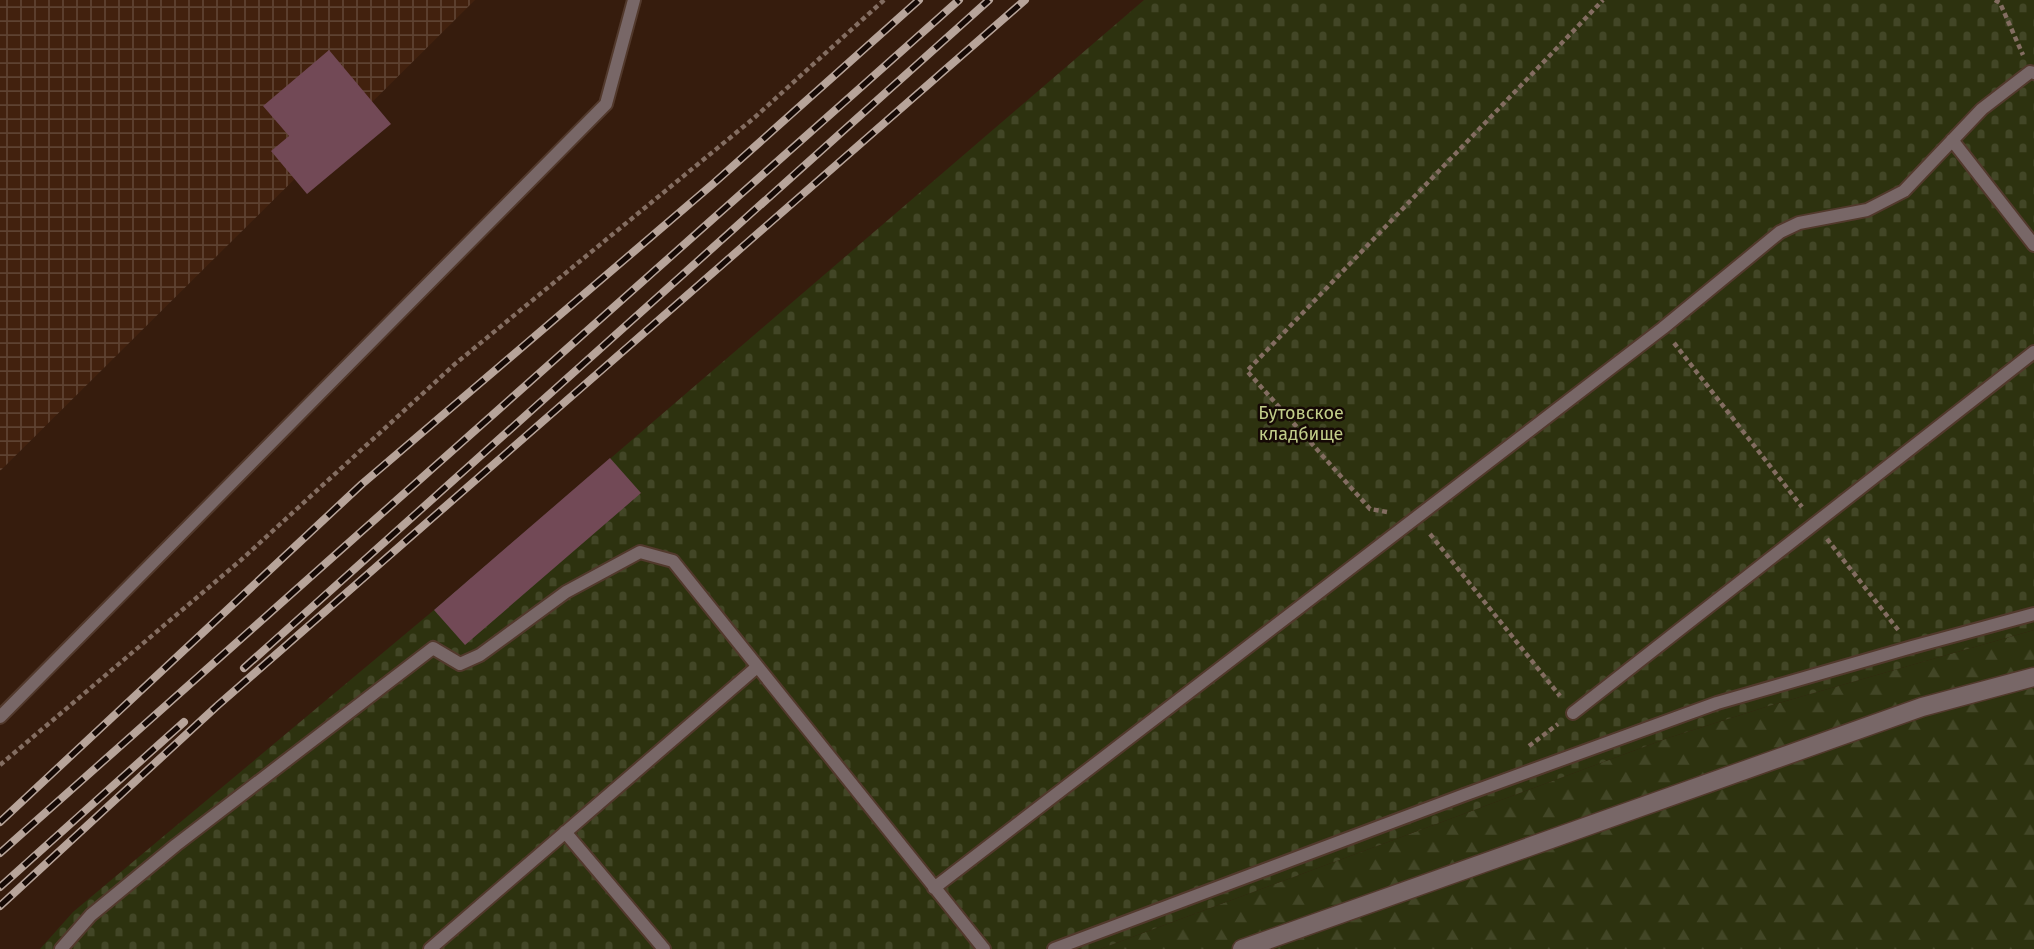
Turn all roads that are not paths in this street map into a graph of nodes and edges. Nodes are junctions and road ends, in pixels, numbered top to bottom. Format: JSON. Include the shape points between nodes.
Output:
{"nodes":[{"id":1,"x":634,"y":0,"type":"edge"},
{"id":2,"x":2032,"y":73,"type":"edge"},
{"id":3,"x":1952,"y":140,"type":"junction"},
{"id":4,"x":2034,"y":245,"type":"edge"},
{"id":5,"x":2034,"y":352,"type":"edge"},
{"id":6,"x":2034,"y":614,"type":"edge"},
{"id":7,"x":757,"y":667,"type":"junction"},
{"id":8,"x":2034,"y":677,"type":"edge"},
{"id":9,"x":1573,"y":713,"type":"road end"},
{"id":10,"x":0,"y":718,"type":"edge"},
{"id":11,"x":565,"y":832,"type":"junction"},
{"id":12,"x":934,"y":888,"type":"junction"},
{"id":13,"x":61,"y":949,"type":"edge"},
{"id":14,"x":430,"y":949,"type":"edge"},
{"id":15,"x":664,"y":949,"type":"edge"},
{"id":16,"x":984,"y":949,"type":"edge"},
{"id":17,"x":1054,"y":949,"type":"edge"},
{"id":18,"x":1242,"y":949,"type":"edge"}],
"edges":[{"from":1,"to":10,"type":"lane","via":[[606,104]]},
{"from":2,"to":3,"type":"lane","via":[[1982,109]]},
{"from":3,"to":4,"type":"lane"},
{"from":3,"to":12,"type":"lane","via":[[1904,191],[1867,210],[1799,223],[1780,232],[1663,328]]},
{"from":5,"to":9,"type":"lane"},
{"from":6,"to":17,"type":"lane","via":[[1717,703]]},
{"from":7,"to":11,"type":"lane"},
{"from":7,"to":12,"type":"lane"},
{"from":7,"to":13,"type":"lane","via":[[673,561],[640,552],[566,592],[470,660],[460,664],[433,648],[176,845],[91,915]]},
{"from":8,"to":18,"type":"street","via":[[1922,707]]},
{"from":11,"to":14,"type":"lane"},
{"from":11,"to":15,"type":"lane"},
{"from":12,"to":16,"type":"lane"}]}
